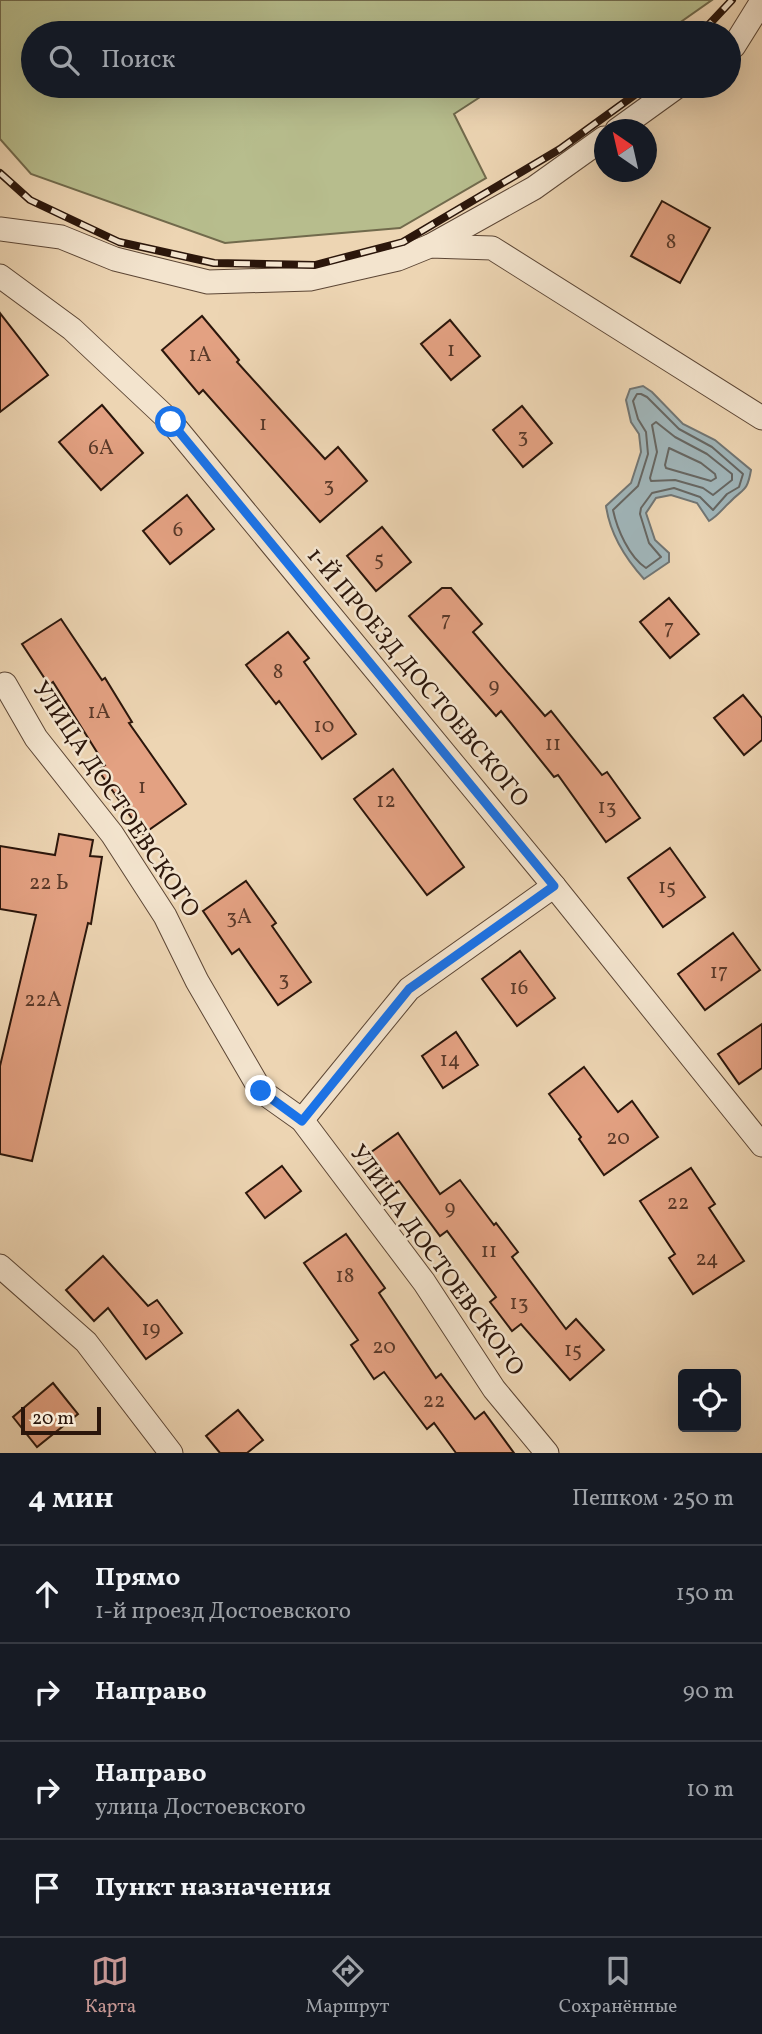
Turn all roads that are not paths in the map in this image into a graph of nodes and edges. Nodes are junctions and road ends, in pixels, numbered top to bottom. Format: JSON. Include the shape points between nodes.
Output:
{"nodes":[{"id":1,"x":762,"y":1,"type":"edge"},
{"id":2,"x":741,"y":35,"type":"edge"},
{"id":3,"x":661,"y":98,"type":"edge"},
{"id":4,"x":632,"y":119,"type":"edge"},
{"id":5,"x":594,"y":145,"type":"edge"},
{"id":6,"x":0,"y":229,"type":"edge"},
{"id":7,"x":430,"y":246,"type":"junction"},
{"id":8,"x":0,"y":276,"type":"edge"},
{"id":9,"x":762,"y":418,"type":"edge"},
{"id":10,"x":5,"y":684,"type":"dead end"},
{"id":11,"x":554,"y":886,"type":"junction"},
{"id":12,"x":302,"y":1121,"type":"junction"},
{"id":13,"x":762,"y":1145,"type":"edge"},
{"id":14,"x":0,"y":1266,"type":"edge"},
{"id":15,"x":171,"y":1453,"type":"edge"},
{"id":16,"x":547,"y":1453,"type":"edge"}],
"edges":[{"from":1,"to":2,"type":"street"},
{"from":3,"to":4,"type":"street"},
{"from":5,"to":7,"type":"street","via":[[534,188]]},
{"from":6,"to":7,"type":"street","via":[[61,237],[116,259],[208,282],[310,279],[398,259]]},
{"from":7,"to":9,"type":"street","via":[[492,248]]},
{"from":8,"to":11,"type":"street","name":"1-Й ПРОЕЗД ДОСТОЕВСКОГО","via":[[72,329],[171,422]]},
{"from":10,"to":12,"type":"street","name":"УЛИЦА ДОСТОЕВСКОГО","via":[[36,738],[112,834],[165,916],[261,1091]]},
{"from":11,"to":12,"type":"street","via":[[409,989]]},
{"from":11,"to":13,"type":"street","name":"1-Й ПРОЕЗД ДОСТОЕВСКОГО"},
{"from":12,"to":16,"type":"street","name":"УЛИЦА ДОСТОЕВСКОГО","via":[[424,1282],[494,1389]]},
{"from":14,"to":15,"type":"street","via":[[86,1342]]}]}
